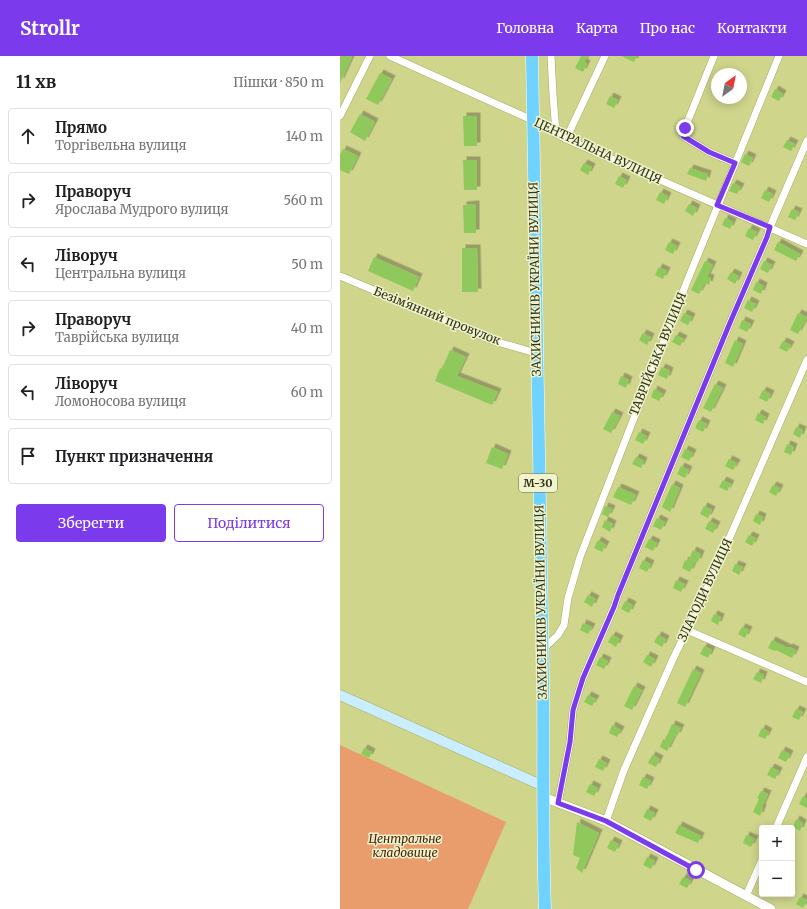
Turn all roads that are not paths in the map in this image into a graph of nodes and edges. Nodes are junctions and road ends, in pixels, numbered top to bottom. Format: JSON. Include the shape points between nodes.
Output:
{"nodes":[{"id":1,"x":370,"y":56,"type":"edge"},
{"id":2,"x":390,"y":56,"type":"edge"},
{"id":3,"x":532,"y":56,"type":"edge"},
{"id":4,"x":552,"y":56,"type":"edge"},
{"id":5,"x":605,"y":56,"type":"edge"},
{"id":6,"x":714,"y":56,"type":"edge"},
{"id":7,"x":779,"y":56,"type":"edge"},
{"id":8,"x":340,"y":116,"type":"edge"},
{"id":9,"x":532,"y":120,"type":"junction"},
{"id":10,"x":556,"y":133,"type":"junction"},
{"id":11,"x":566,"y":139,"type":"junction"},
{"id":12,"x":807,"y":141,"type":"edge"},
{"id":13,"x":735,"y":163,"type":"junction"},
{"id":14,"x":717,"y":205,"type":"junction"},
{"id":15,"x":770,"y":227,"type":"junction"},
{"id":16,"x":807,"y":244,"type":"edge"},
{"id":17,"x":340,"y":276,"type":"edge"},
{"id":18,"x":536,"y":353,"type":"junction"},
{"id":19,"x":807,"y":360,"type":"edge"},
{"id":20,"x":687,"y":630,"type":"junction"},
{"id":21,"x":542,"y":650,"type":"junction"},
{"id":22,"x":807,"y":682,"type":"edge"},
{"id":23,"x":340,"y":695,"type":"edge"},
{"id":24,"x":807,"y":757,"type":"edge"},
{"id":25,"x":543,"y":791,"type":"junction"},
{"id":26,"x":558,"y":803,"type":"junction"},
{"id":27,"x":606,"y":821,"type":"junction"},
{"id":28,"x":777,"y":825,"type":"edge"},
{"id":29,"x":762,"y":861,"type":"edge"},
{"id":30,"x":746,"y":896,"type":"junction"},
{"id":31,"x":545,"y":909,"type":"edge"},
{"id":32,"x":771,"y":909,"type":"edge"}],
"edges":[{"from":1,"to":8,"type":"street"},
{"from":2,"to":9,"type":"street","name":"ЦЕНТРАЛЬНА ВУЛИЦЯ"},
{"from":3,"to":9,"type":"highway","name":"ЗАХИСНИКІВ УКРАЇНИ ВУЛИЦЯ","number":"М-30"},
{"from":4,"to":10,"type":"street"},
{"from":5,"to":11,"type":"street"},
{"from":6,"to":13,"type":"street","via":[[683,136],[709,152]]},
{"from":7,"to":13,"type":"street","name":"ТАВРІЙСЬКА ВУЛИЦЯ"},
{"from":9,"to":10,"type":"street","name":"ЦЕНТРАЛЬНА ВУЛИЦЯ"},
{"from":9,"to":18,"type":"highway","name":"ЗАХИСНИКІВ УКРАЇНИ ВУЛИЦЯ","number":"М-30"},
{"from":10,"to":11,"type":"street","name":"ЦЕНТРАЛЬНА ВУЛИЦЯ"},
{"from":11,"to":14,"type":"street","name":"ЦЕНТРАЛЬНА ВУЛИЦЯ"},
{"from":12,"to":15,"type":"street"},
{"from":13,"to":14,"type":"street","name":"ТАВРІЙСЬКА ВУЛИЦЯ"},
{"from":14,"to":15,"type":"street","name":"ЦЕНТРАЛЬНА ВУЛИЦЯ"},
{"from":14,"to":21,"type":"street","name":"ТАВРІЙСЬКА ВУЛИЦЯ","via":[[580,557],[568,598],[564,625],[558,635]]},
{"from":15,"to":16,"type":"street","name":"ЦЕНТРАЛЬНА ВУЛИЦЯ"},
{"from":15,"to":26,"type":"street","via":[[583,678],[573,710],[570,742]]},
{"from":17,"to":18,"type":"street","name":"Безімʼянний провулок","via":[[494,341]]},
{"from":18,"to":21,"type":"highway","name":"ЗАХИСНИКІВ УКРАЇНИ ВУЛИЦЯ","number":"М-30"},
{"from":19,"to":20,"type":"street","name":"ЗЛАГОДИ ВУЛИЦЯ"},
{"from":20,"to":22,"type":"street"},
{"from":20,"to":27,"type":"street","name":"ЗЛАГОДИ ВУЛИЦЯ","via":[[624,770]]},
{"from":21,"to":25,"type":"highway","name":"ЗАХИСНИКІВ УКРАЇНИ ВУЛИЦЯ","number":"М-30"},
{"from":23,"to":25,"type":"main road"},
{"from":24,"to":28,"type":"street"},
{"from":25,"to":26,"type":"street"},
{"from":25,"to":31,"type":"highway","name":"ЗАХИСНИКІВ УКРАЇНИ ВУЛИЦЯ","number":"М-30"},
{"from":26,"to":27,"type":"street"},
{"from":27,"to":30,"type":"street"},
{"from":29,"to":30,"type":"street"},
{"from":30,"to":32,"type":"street"}]}
